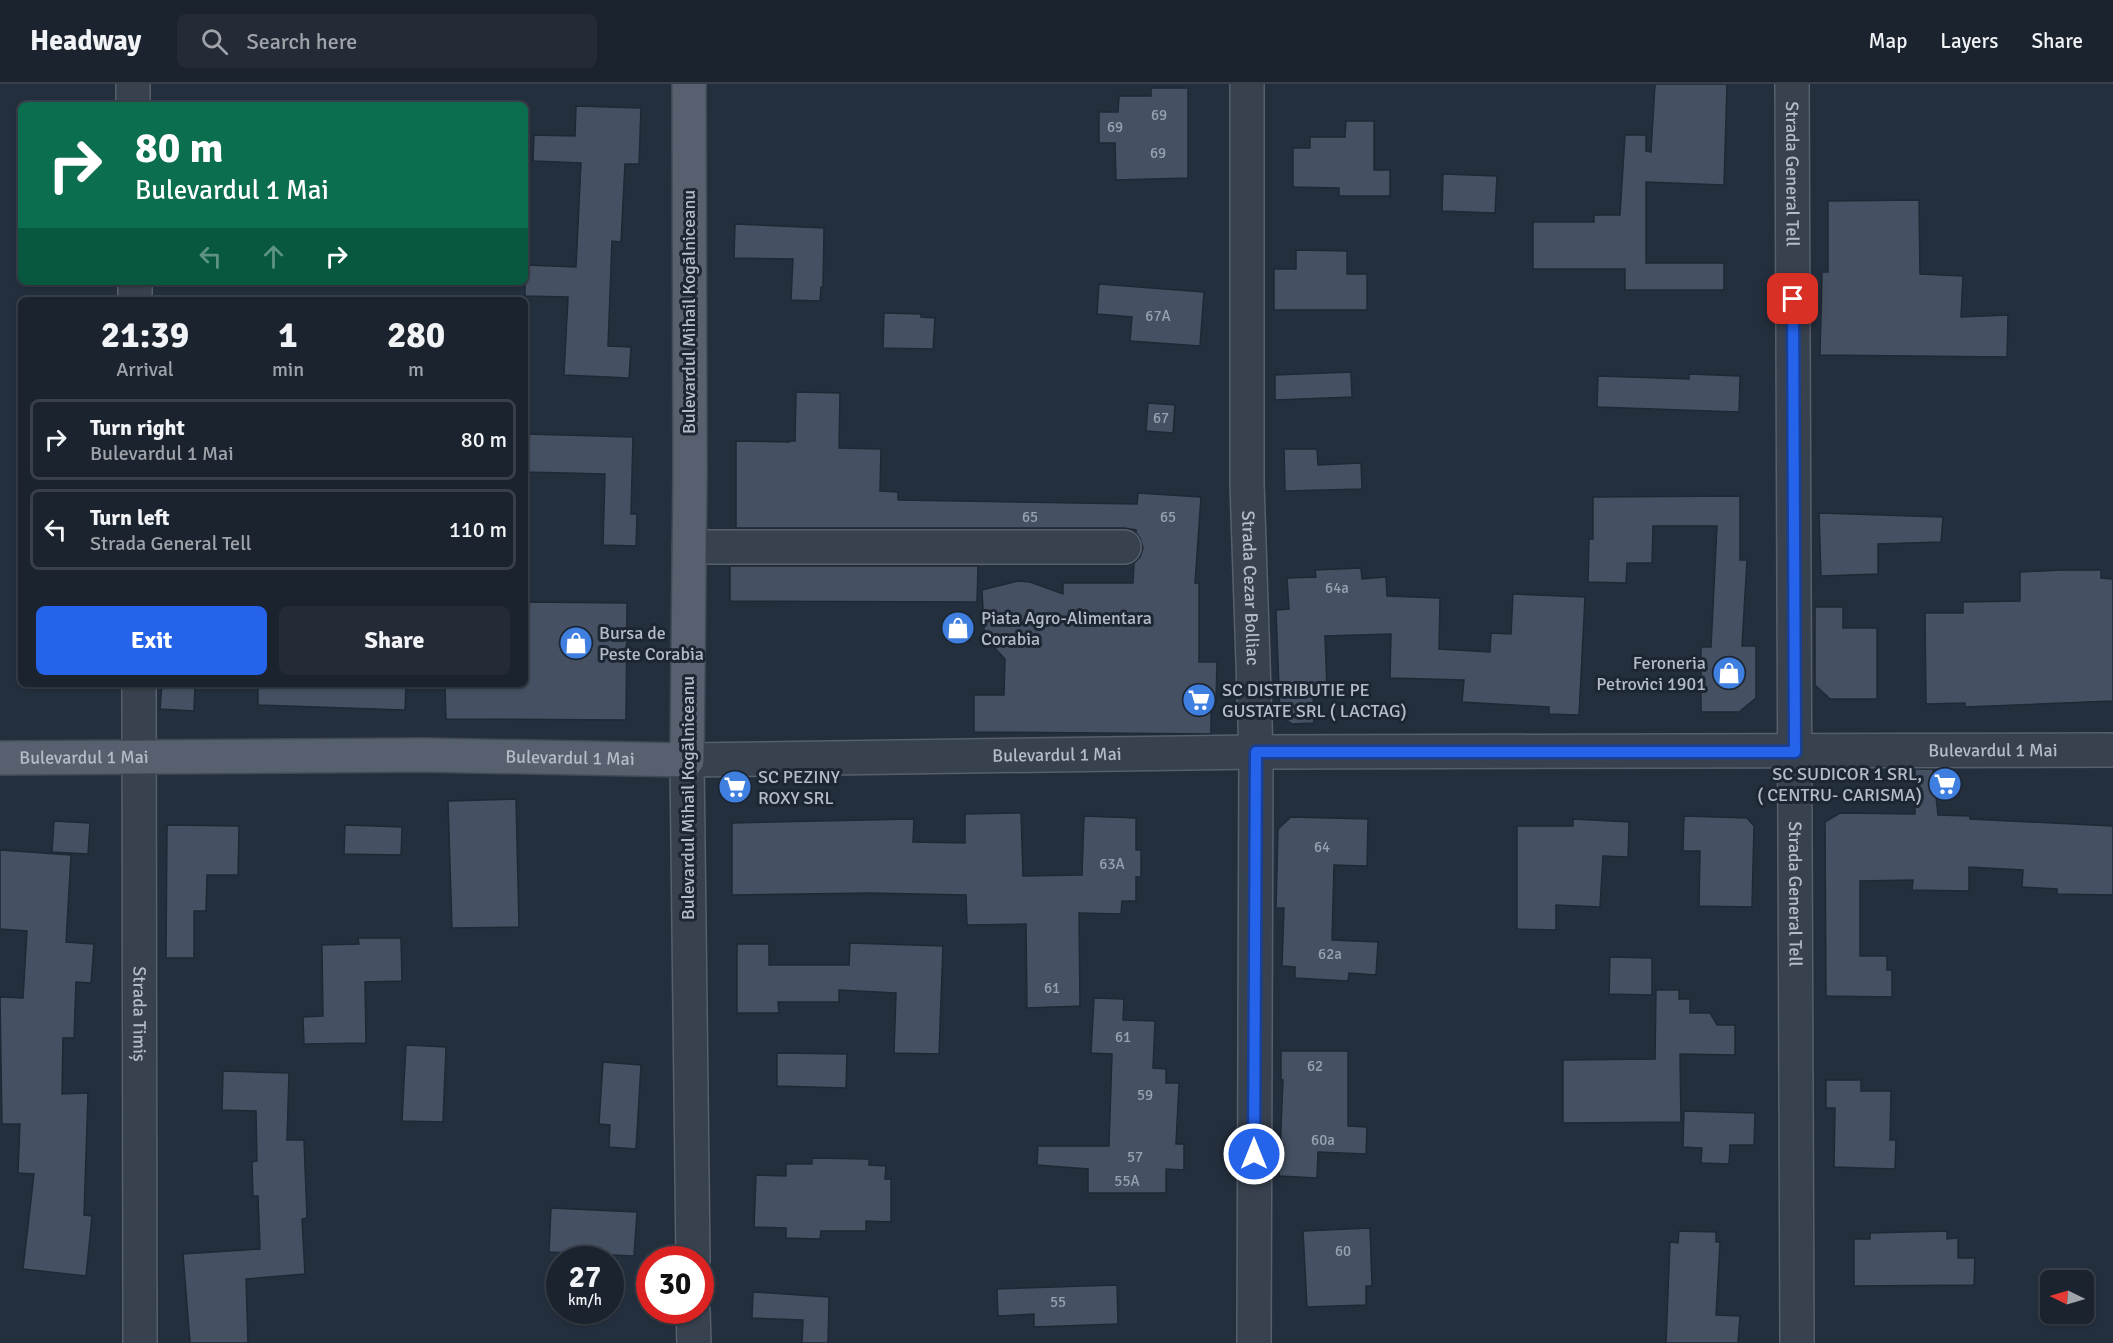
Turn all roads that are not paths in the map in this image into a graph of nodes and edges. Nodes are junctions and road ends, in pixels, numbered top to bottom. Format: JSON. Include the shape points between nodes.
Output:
{"nodes":[{"id":1,"x":133,"y":84,"type":"edge"},
{"id":2,"x":689,"y":84,"type":"edge"},
{"id":3,"x":1247,"y":84,"type":"edge"},
{"id":4,"x":1792,"y":84,"type":"edge"},
{"id":5,"x":133,"y":102,"type":"edge"},
{"id":6,"x":689,"y":547,"type":"junction"},
{"id":7,"x":1124,"y":547,"type":"dead end"},
{"id":8,"x":139,"y":687,"type":"edge"},
{"id":9,"x":2113,"y":750,"type":"edge"},
{"id":10,"x":1256,"y":752,"type":"junction"},
{"id":11,"x":1795,"y":752,"type":"junction"},
{"id":12,"x":140,"y":756,"type":"junction"},
{"id":13,"x":0,"y":758,"type":"edge"},
{"id":14,"x":687,"y":760,"type":"junction"},
{"id":15,"x":693,"y":1246,"type":"edge"},
{"id":16,"x":693,"y":1324,"type":"edge"},
{"id":17,"x":140,"y":1343,"type":"edge"},
{"id":18,"x":694,"y":1343,"type":"edge"},
{"id":19,"x":1254,"y":1343,"type":"edge"},
{"id":20,"x":1797,"y":1343,"type":"edge"}],
"edges":[{"from":1,"to":5,"type":"street"},
{"from":2,"to":6,"type":"main road","name":"Bulevardul Mihail Kogălniceanu"},
{"from":3,"to":10,"type":"street","name":"Strada Cezar Bolliac","via":[[1247,484]]},
{"from":4,"to":11,"type":"street","name":"Strada General Tell"},
{"from":6,"to":7,"type":"street"},
{"from":6,"to":14,"type":"main road","name":"Bulevardul Mihail Kogălniceanu"},
{"from":8,"to":12,"type":"street","name":"Strada Timiș"},
{"from":9,"to":11,"type":"street","name":"Bulevardul 1 Mai"},
{"from":10,"to":11,"type":"street","name":"Bulevardul 1 Mai"},
{"from":10,"to":14,"type":"street","name":"Bulevardul 1 Mai"},
{"from":10,"to":19,"type":"street","name":"Strada Cezar Bolliac"},
{"from":11,"to":20,"type":"street","name":"Strada General Tell"},
{"from":12,"to":13,"type":"main road","name":"Bulevardul 1 Mai"},
{"from":12,"to":14,"type":"main road","name":"Bulevardul 1 Mai","via":[[424,755]]},
{"from":12,"to":17,"type":"street","name":"Strada Timiș"},
{"from":14,"to":15,"type":"street","name":"Bulevardul Mihail Kogălniceanu"},
{"from":16,"to":18,"type":"street"}]}
